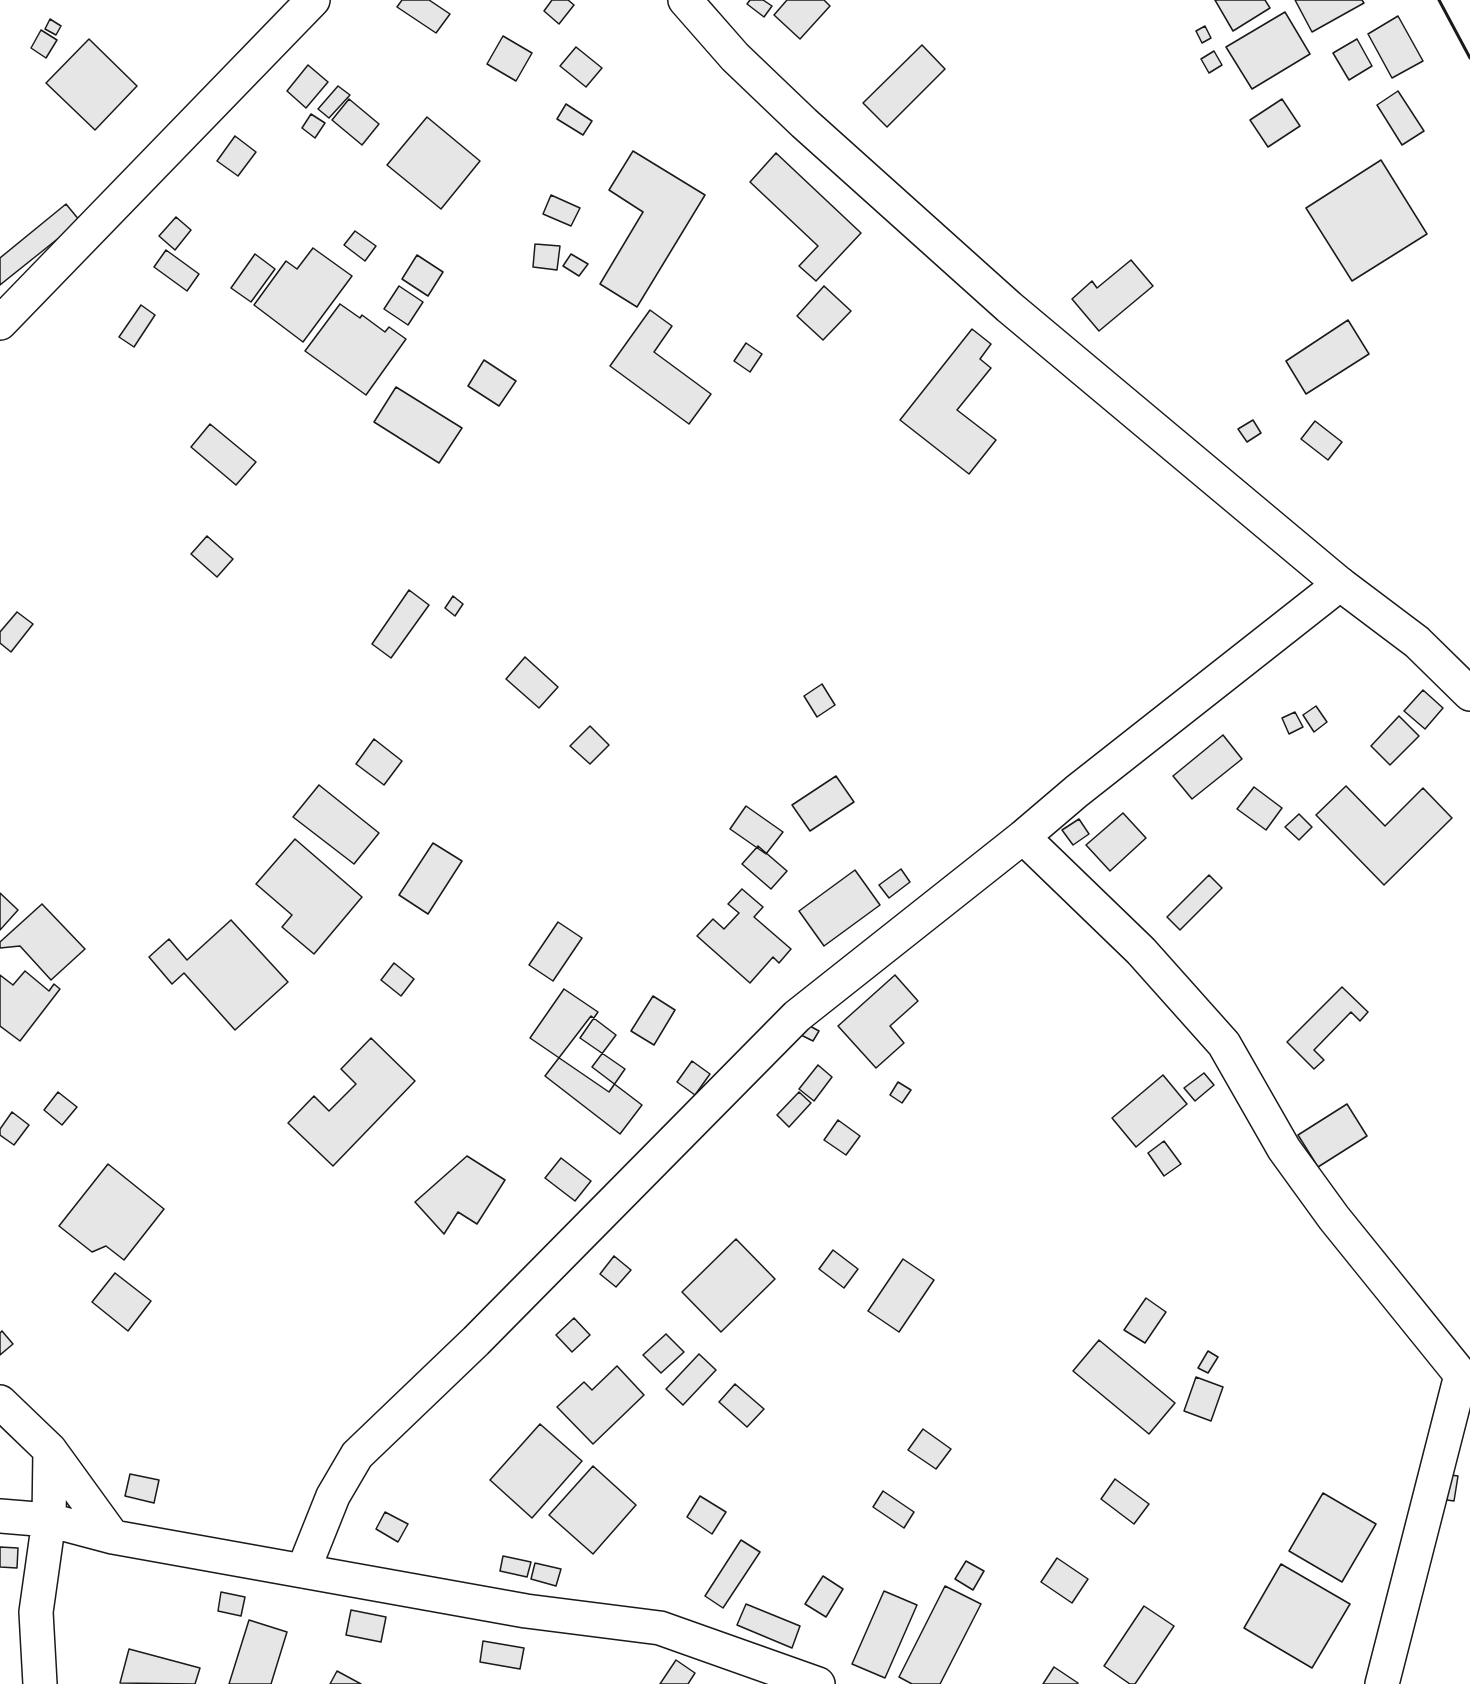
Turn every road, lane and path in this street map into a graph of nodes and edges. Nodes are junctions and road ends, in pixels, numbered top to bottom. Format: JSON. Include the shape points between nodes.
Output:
{"nodes":[{"id":1,"x":313,"y":0,"type":"edge"},
{"id":2,"x":685,"y":0,"type":"edge"},
{"id":3,"x":0,"y":322,"type":"edge"},
{"id":4,"x":1340,"y":584,"type":"junction"},
{"id":5,"x":1470,"y":694,"type":"edge"},
{"id":6,"x":1023,"y":837,"type":"junction"},
{"id":7,"x":1465,"y":1375,"type":"edge"},
{"id":8,"x":0,"y":1402,"type":"edge"},
{"id":9,"x":50,"y":1450,"type":"junction"},
{"id":10,"x":0,"y":1516,"type":"edge"},
{"id":11,"x":49,"y":1520,"type":"junction"},
{"id":12,"x":113,"y":1537,"type":"junction"},
{"id":13,"x":303,"y":1571,"type":"junction"},
{"id":14,"x":40,"y":1684,"type":"edge"},
{"id":15,"x":818,"y":1684,"type":"edge"},
{"id":16,"x":1382,"y":1684,"type":"edge"}],
"edges":[{"from":1,"to":3,"type":"street"},
{"from":2,"to":4,"type":"street","via":[[744,65],[813,131],[1009,307]]},
{"from":4,"to":5,"type":"street","via":[[1417,642]]},
{"from":4,"to":6,"type":"street"},
{"from":6,"to":7,"type":"street","via":[[1141,951],[1224,1044],[1284,1149],[1334,1218]]},
{"from":6,"to":13,"type":"street","via":[[797,1016],[476,1341],[357,1455],[333,1496]]},
{"from":7,"to":16,"type":"street"},
{"from":8,"to":9,"type":"street"},
{"from":9,"to":11,"type":"street"},
{"from":9,"to":12,"type":"street"},
{"from":10,"to":11,"type":"street"},
{"from":11,"to":12,"type":"street"},
{"from":11,"to":14,"type":"street","via":[[36,1612]]},
{"from":12,"to":13,"type":"street"},
{"from":13,"to":15,"type":"street","via":[[526,1611],[660,1628]]}]}
